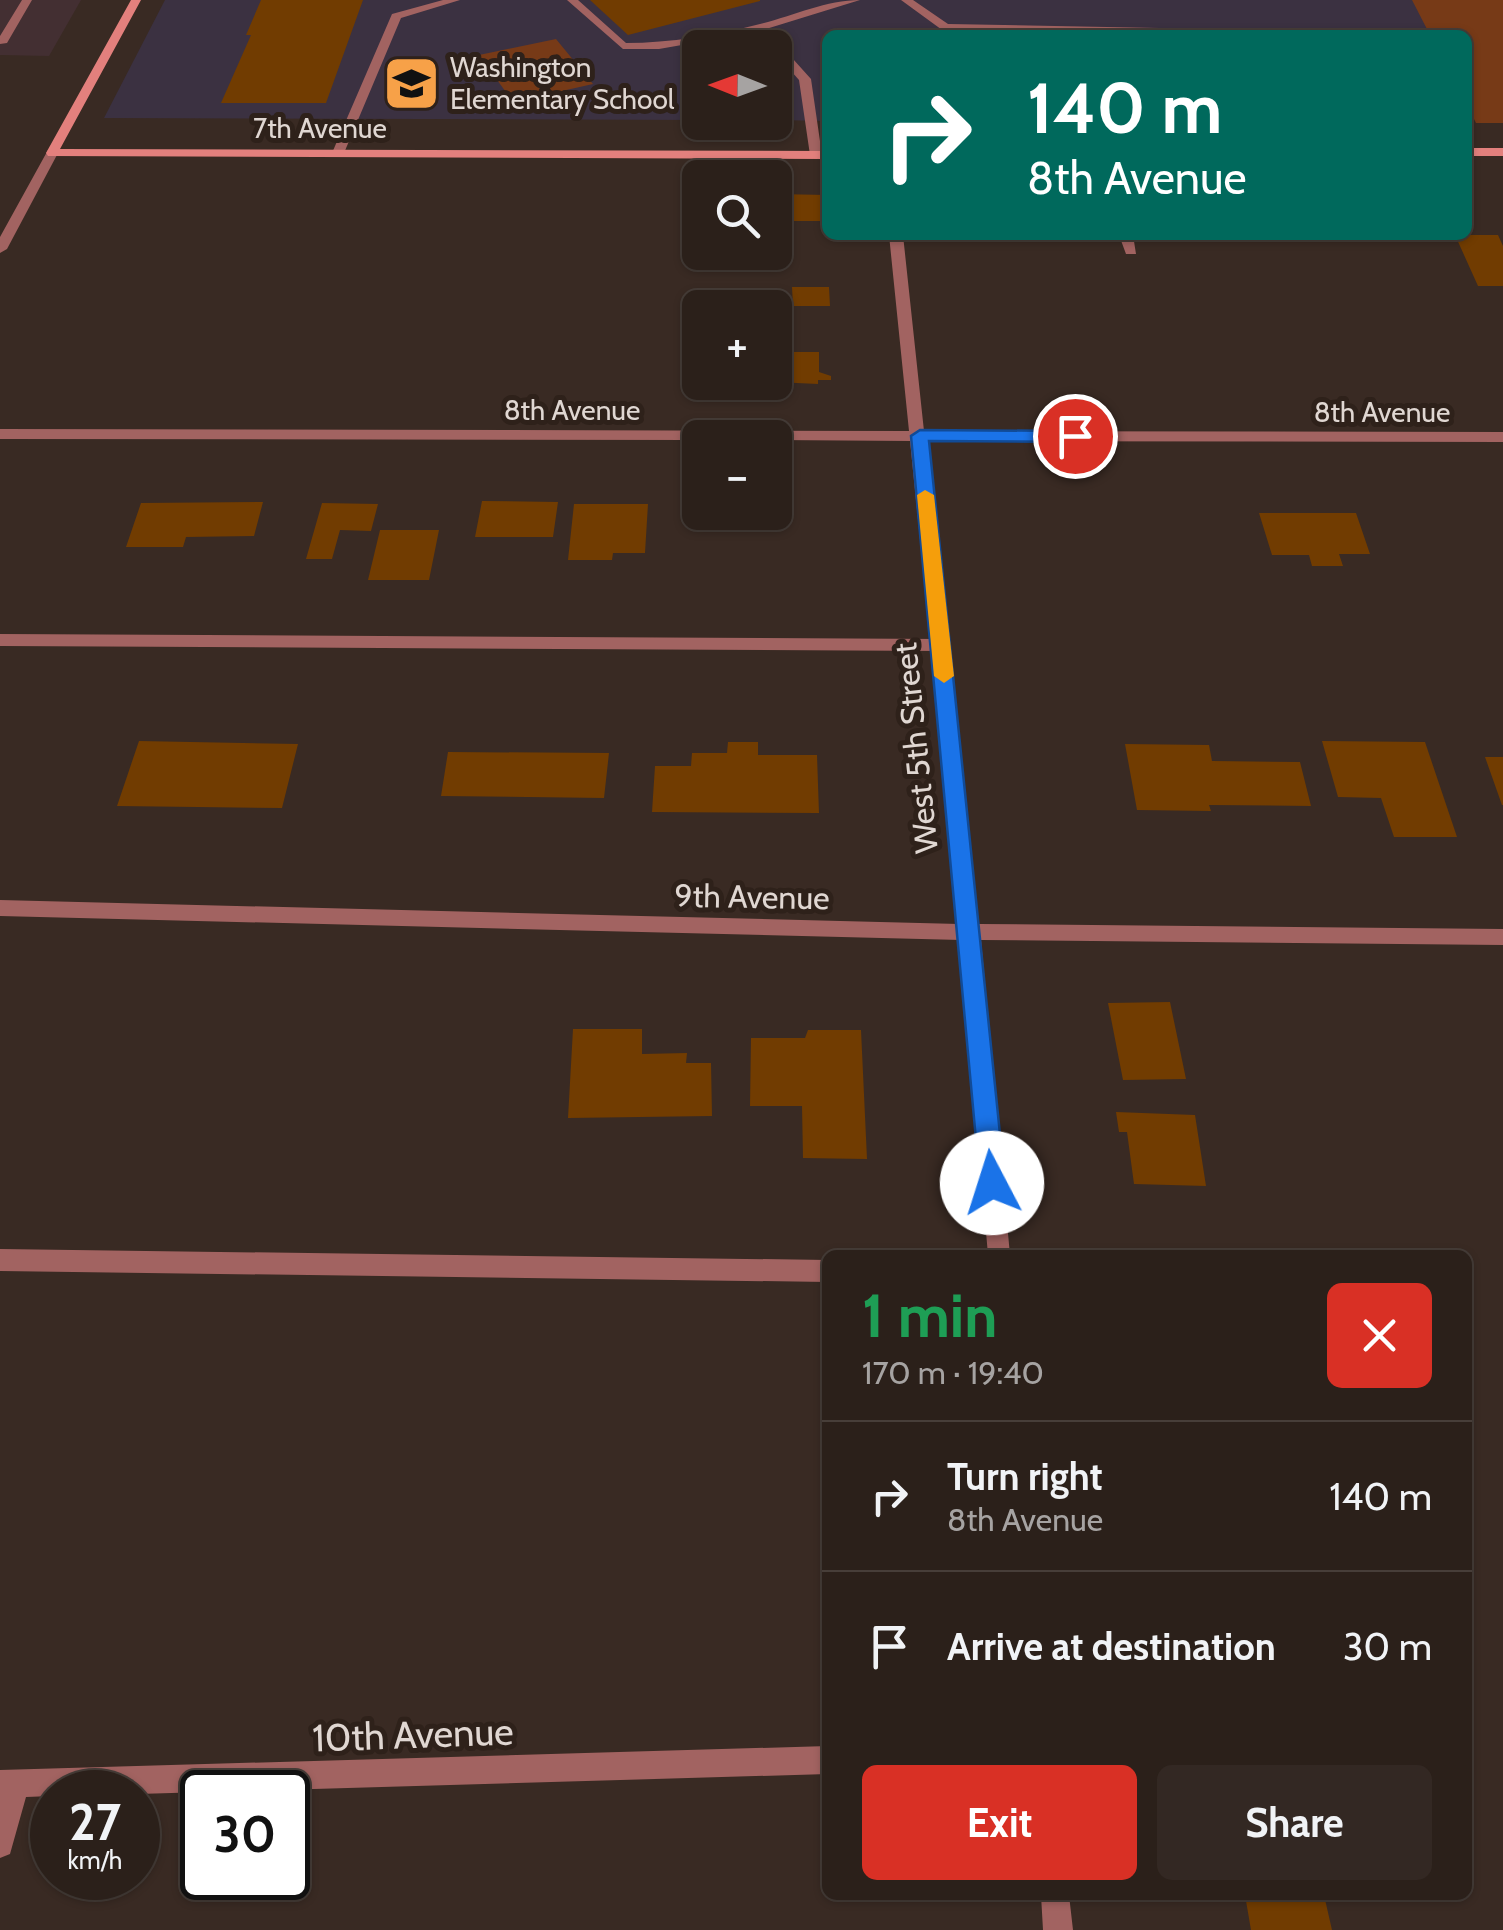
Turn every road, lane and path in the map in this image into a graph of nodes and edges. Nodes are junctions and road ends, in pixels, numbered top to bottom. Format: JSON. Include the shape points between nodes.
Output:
{"nodes":[{"id":1,"x":27,"y":0,"type":"edge"},
{"id":2,"x":136,"y":0,"type":"edge"},
{"id":3,"x":455,"y":0,"type":"edge"},
{"id":4,"x":572,"y":0,"type":"edge"},
{"id":5,"x":855,"y":0,"type":"edge"},
{"id":6,"x":906,"y":0,"type":"edge"},
{"id":7,"x":759,"y":28,"type":"junction"},
{"id":8,"x":949,"y":30,"type":"edge"},
{"id":9,"x":3,"y":41,"type":"dead end"},
{"id":10,"x":1472,"y":152,"type":"edge"},
{"id":11,"x":1503,"y":152,"type":"edge"},
{"id":12,"x":52,"y":153,"type":"junction"},
{"id":13,"x":338,"y":153,"type":"junction"},
{"id":14,"x":822,"y":155,"type":"edge"},
{"id":15,"x":898,"y":240,"type":"edge"},
{"id":16,"x":1127,"y":240,"type":"edge"},
{"id":17,"x":0,"y":250,"type":"edge"},
{"id":18,"x":1131,"y":252,"type":"dead end"},
{"id":19,"x":0,"y":434,"type":"edge"},
{"id":20,"x":920,"y":436,"type":"junction"},
{"id":21,"x":1503,"y":437,"type":"edge"},
{"id":22,"x":0,"y":640,"type":"edge"},
{"id":23,"x":940,"y":645,"type":"junction"},
{"id":24,"x":0,"y":908,"type":"edge"},
{"id":25,"x":970,"y":932,"type":"junction"},
{"id":26,"x":1503,"y":938,"type":"edge"},
{"id":27,"x":999,"y":1250,"type":"edge"},
{"id":28,"x":0,"y":1260,"type":"edge"},
{"id":29,"x":822,"y":1271,"type":"edge"},
{"id":30,"x":822,"y":1760,"type":"edge"},
{"id":31,"x":7,"y":1784,"type":"edge"},
{"id":32,"x":0,"y":1844,"type":"edge"},
{"id":33,"x":1055,"y":1900,"type":"edge"},
{"id":34,"x":1058,"y":1930,"type":"edge"}],
"edges":[{"from":1,"to":9,"type":"street"},
{"from":2,"to":12,"type":"street"},
{"from":3,"to":13,"type":"street","via":[[396,16]]},
{"from":4,"to":7,"type":"street","via":[[623,46]]},
{"from":5,"to":7,"type":"street"},
{"from":6,"to":8,"type":"street"},
{"from":7,"to":14,"type":"street","via":[[805,79]]},
{"from":10,"to":11,"type":"street"},
{"from":12,"to":13,"type":"street","name":"7th Avenue"},
{"from":12,"to":17,"type":"street"},
{"from":13,"to":14,"type":"street","name":"7th Avenue"},
{"from":15,"to":20,"type":"street","name":"West 5th Street","via":[[905,256]]},
{"from":16,"to":18,"type":"street"},
{"from":19,"to":20,"type":"street","name":"8th Avenue"},
{"from":20,"to":21,"type":"street","name":"8th Avenue"},
{"from":20,"to":23,"type":"street","name":"West 5th Street"},
{"from":22,"to":23,"type":"street"},
{"from":23,"to":25,"type":"street","name":"West 5th Street"},
{"from":24,"to":25,"type":"street","name":"9th Avenue"},
{"from":25,"to":26,"type":"street","name":"9th Avenue"},
{"from":25,"to":27,"type":"street","name":"West 5th Street"},
{"from":28,"to":29,"type":"street"},
{"from":30,"to":31,"type":"street","name":"10th Avenue"},
{"from":31,"to":32,"type":"street"},
{"from":33,"to":34,"type":"street"}]}
